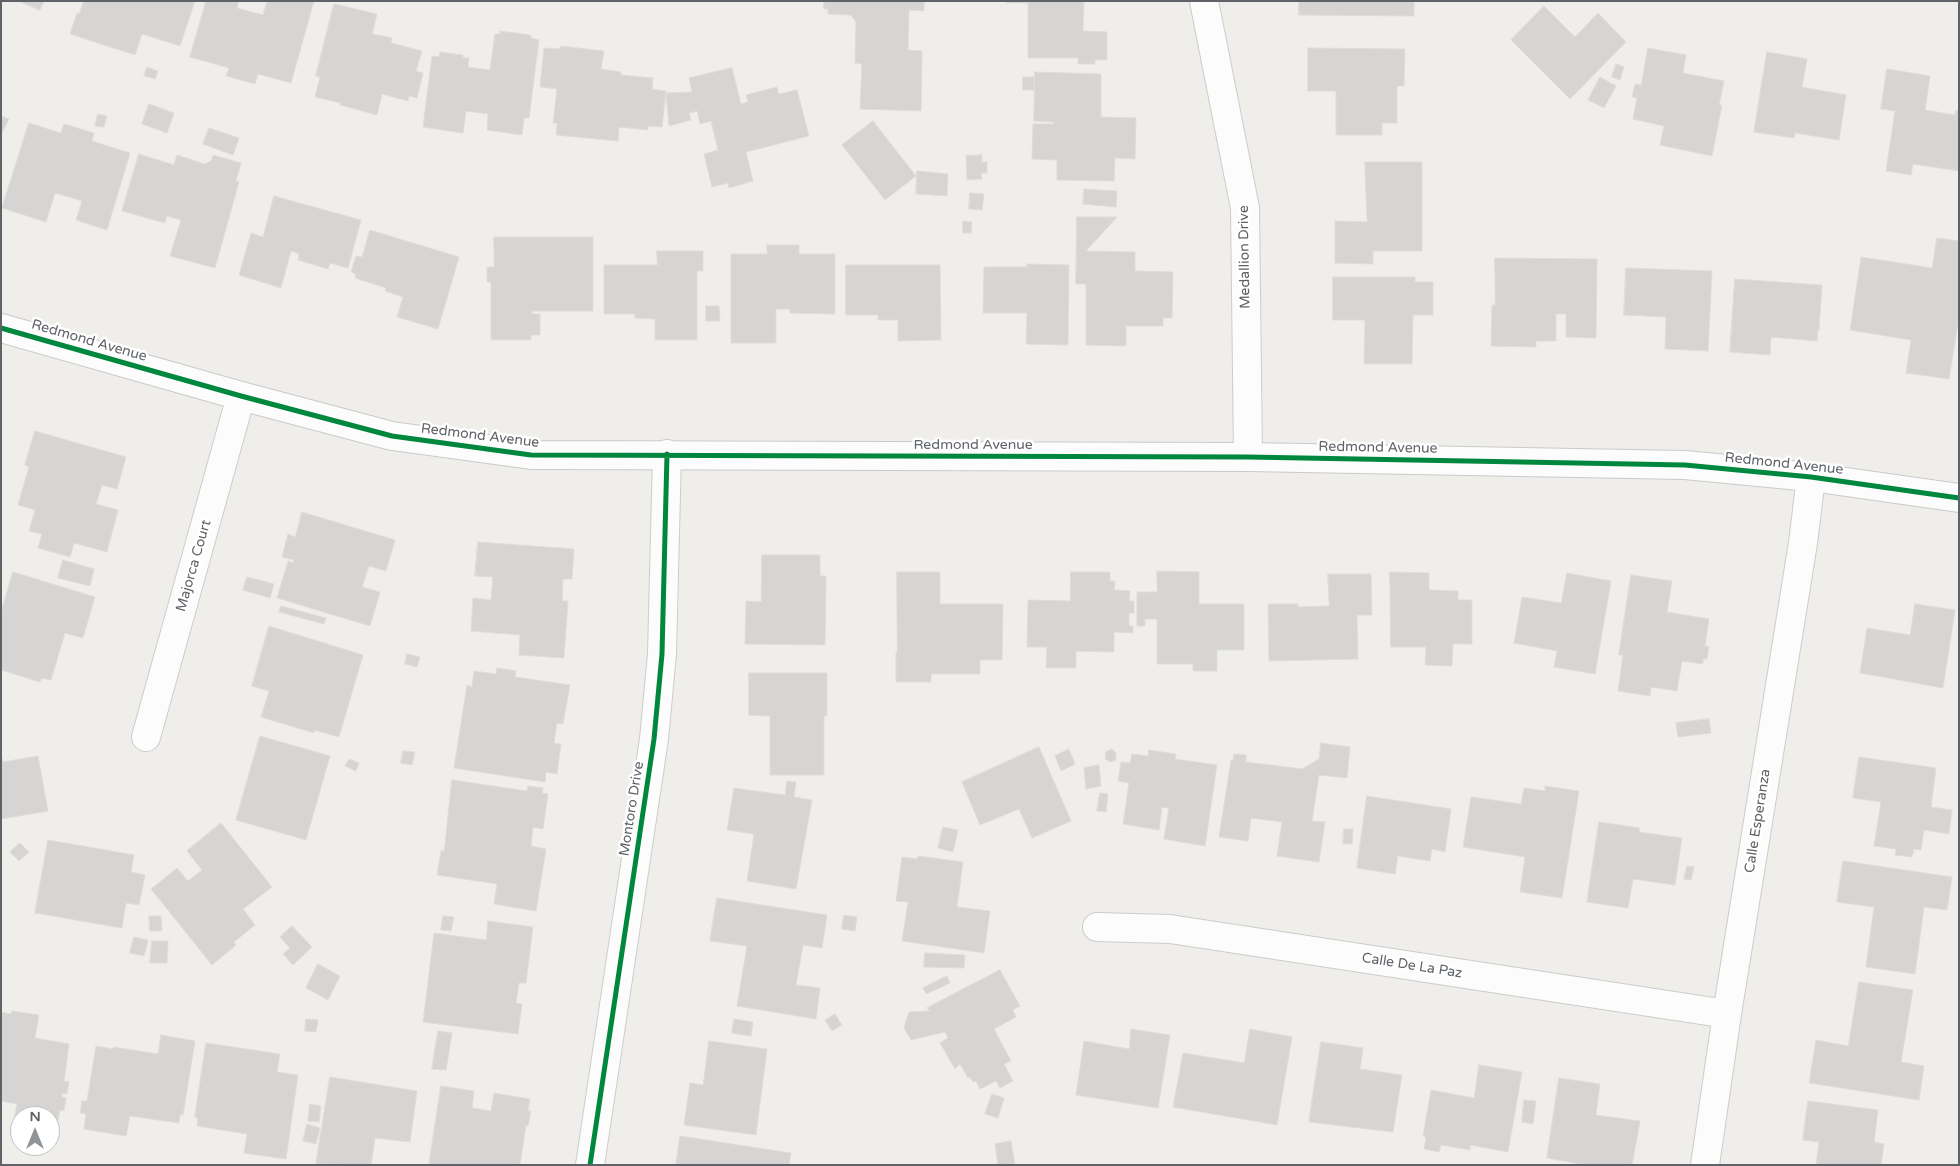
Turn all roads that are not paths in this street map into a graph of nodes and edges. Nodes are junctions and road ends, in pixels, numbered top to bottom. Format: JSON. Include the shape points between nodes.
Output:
{"nodes":[{"id":1,"x":1204,"y":1,"type":"edge"},
{"id":2,"x":1,"y":328,"type":"edge"},
{"id":3,"x":241,"y":396,"type":"junction"},
{"id":4,"x":667,"y":454,"type":"junction"},
{"id":5,"x":1248,"y":458,"type":"junction"},
{"id":6,"x":1811,"y":477,"type":"junction"},
{"id":7,"x":1959,"y":498,"type":"edge"},
{"id":8,"x":146,"y":737,"type":"dead end"},
{"id":9,"x":1097,"y":927,"type":"dead end"},
{"id":10,"x":1727,"y":1014,"type":"junction"},
{"id":11,"x":590,"y":1165,"type":"edge"},
{"id":12,"x":1705,"y":1165,"type":"edge"}],
"edges":[{"from":1,"to":5,"type":"street","name":"Medallion Drive","via":[[1245,208]]},
{"from":2,"to":3,"type":"street","name":"Redmond Avenue"},
{"from":3,"to":4,"type":"street","name":"Redmond Avenue","via":[[392,436],[531,455]]},
{"from":3,"to":8,"type":"street","name":"Majorca Court"},
{"from":4,"to":5,"type":"street","name":"Redmond Avenue"},
{"from":4,"to":11,"type":"street","name":"Montoro Drive","via":[[662,654],[654,739]]},
{"from":5,"to":6,"type":"street","name":"Redmond Avenue","via":[[1685,465]]},
{"from":6,"to":7,"type":"street","name":"Redmond Avenue"},
{"from":6,"to":10,"type":"street","name":"Calle Esperanza"},
{"from":9,"to":10,"type":"street","name":"Calle De La Paz","via":[[1170,929]]},
{"from":10,"to":12,"type":"street","name":"Calle Esperanza"}]}
